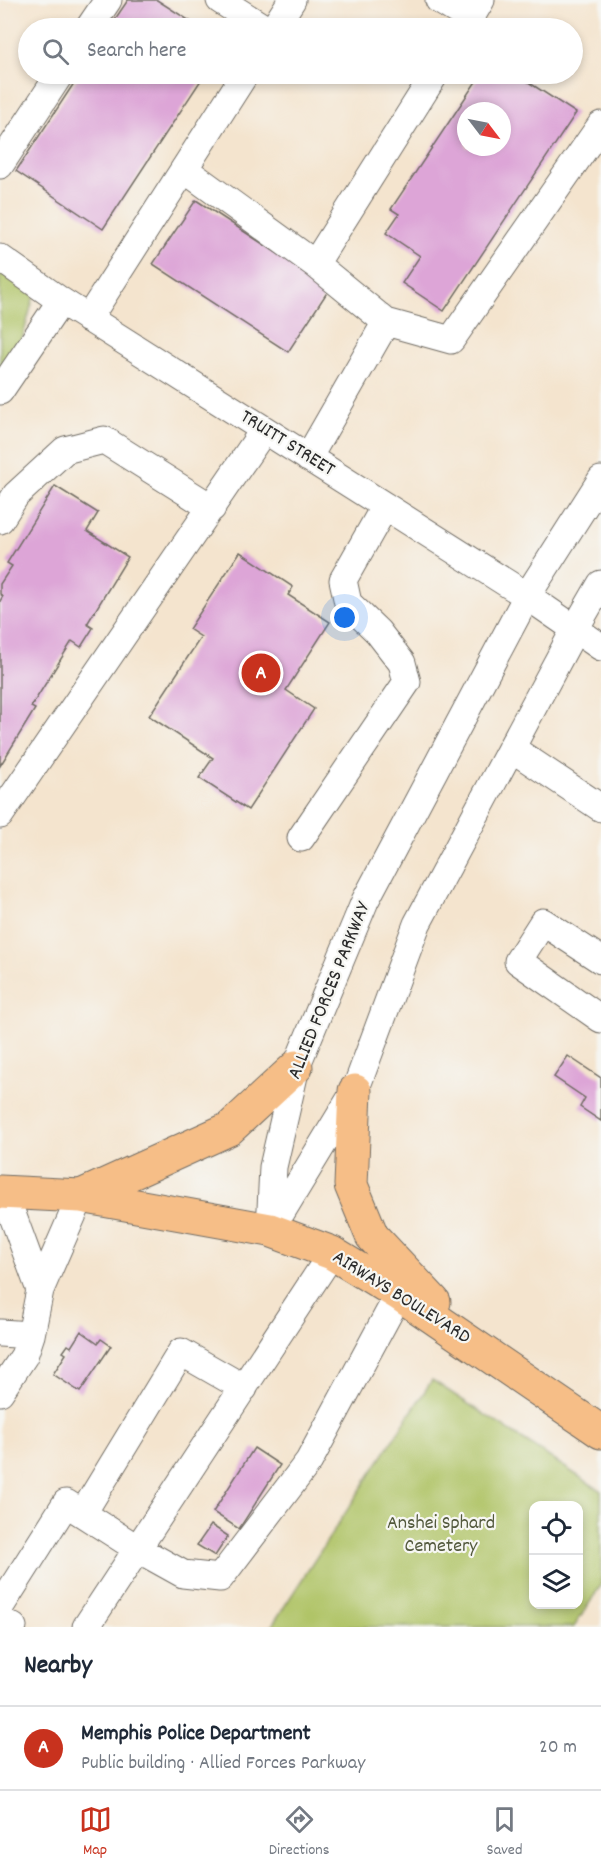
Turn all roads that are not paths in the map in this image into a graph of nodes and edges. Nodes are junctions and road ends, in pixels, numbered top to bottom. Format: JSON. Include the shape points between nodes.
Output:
{"nodes":[{"id":1,"x":108,"y":0,"type":"edge"},
{"id":2,"x":220,"y":0,"type":"edge"},
{"id":3,"x":292,"y":0,"type":"edge"},
{"id":4,"x":439,"y":0,"type":"edge"},
{"id":5,"x":472,"y":16,"type":"edge"},
{"id":6,"x":96,"y":18,"type":"edge"},
{"id":7,"x":248,"y":18,"type":"edge"},
{"id":8,"x":280,"y":18,"type":"edge"},
{"id":9,"x":53,"y":84,"type":"edge"},
{"id":10,"x":239,"y":84,"type":"edge"},
{"id":11,"x":429,"y":84,"type":"edge"},
{"id":12,"x":601,"y":125,"type":"edge"},
{"id":13,"x":0,"y":165,"type":"edge"},
{"id":14,"x":184,"y":169,"type":"junction"},
{"id":15,"x":0,"y":258,"type":"edge"},
{"id":16,"x":315,"y":264,"type":"junction"},
{"id":17,"x":61,"y":302,"type":"junction"},
{"id":18,"x":88,"y":319,"type":"junction"},
{"id":19,"x":386,"y":322,"type":"junction"},
{"id":20,"x":0,"y":391,"type":"edge"},
{"id":21,"x":264,"y":430,"type":"junction"},
{"id":22,"x":308,"y":458,"type":"junction"},
{"id":23,"x":601,"y":480,"type":"edge"},
{"id":24,"x":385,"y":506,"type":"junction"},
{"id":25,"x":212,"y":508,"type":"junction"},
{"id":26,"x":0,"y":520,"type":"edge"},
{"id":27,"x":601,"y":584,"type":"edge"},
{"id":28,"x":527,"y":596,"type":"junction"},
{"id":29,"x":574,"y":629,"type":"junction"},
{"id":30,"x":601,"y":647,"type":"edge"},
{"id":31,"x":511,"y":748,"type":"junction"},
{"id":32,"x":601,"y":808,"type":"edge"},
{"id":33,"x":0,"y":815,"type":"edge"},
{"id":34,"x":301,"y":837,"type":"dead end"},
{"id":35,"x":601,"y":960,"type":"edge"},
{"id":36,"x":601,"y":1019,"type":"edge"},
{"id":37,"x":296,"y":1067,"type":"junction"},
{"id":38,"x":355,"y":1091,"type":"junction"},
{"id":39,"x":2,"y":1192,"type":"edge"},
{"id":40,"x":81,"y":1196,"type":"junction"},
{"id":41,"x":270,"y":1230,"type":"junction"},
{"id":42,"x":332,"y":1253,"type":"junction"},
{"id":43,"x":40,"y":1290,"type":"junction"},
{"id":44,"x":399,"y":1294,"type":"junction"},
{"id":45,"x":0,"y":1333,"type":"edge"},
{"id":46,"x":31,"y":1335,"type":"junction"},
{"id":47,"x":472,"y":1343,"type":"junction"},
{"id":48,"x":244,"y":1388,"type":"junction"},
{"id":49,"x":0,"y":1392,"type":"edge"},
{"id":50,"x":601,"y":1432,"type":"edge"},
{"id":51,"x":83,"y":1513,"type":"junction"},
{"id":52,"x":138,"y":1549,"type":"junction"},
{"id":53,"x":0,"y":1607,"type":"edge"},
{"id":54,"x":0,"y":1620,"type":"edge"},
{"id":55,"x":13,"y":1627,"type":"edge"},
{"id":56,"x":86,"y":1627,"type":"edge"}],
"edges":[{"from":1,"to":6,"type":"street"},
{"from":2,"to":7,"type":"street"},
{"from":3,"to":8,"type":"street"},
{"from":4,"to":5,"type":"street"},
{"from":9,"to":13,"type":"street"},
{"from":10,"to":14,"type":"street"},
{"from":11,"to":16,"type":"street"},
{"from":12,"to":19,"type":"street","via":[[451,340]]},
{"from":14,"to":16,"type":"street"},
{"from":14,"to":18,"type":"street"},
{"from":15,"to":17,"type":"street","name":"TRUITT STREET"},
{"from":16,"to":19,"type":"street"},
{"from":17,"to":18,"type":"street","name":"TRUITT STREET"},
{"from":17,"to":20,"type":"street"},
{"from":18,"to":21,"type":"street","name":"TRUITT STREET"},
{"from":19,"to":22,"type":"street"},
{"from":21,"to":22,"type":"street","name":"TRUITT STREET"},
{"from":21,"to":25,"type":"street"},
{"from":22,"to":24,"type":"street","name":"TRUITT STREET"},
{"from":23,"to":28,"type":"street","name":"ALLIED FORCES PARKWAY"},
{"from":24,"to":28,"type":"street","name":"TRUITT STREET"},
{"from":24,"to":34,"type":"street","via":[[344,580],[348,603],[402,663],[407,682]]},
{"from":25,"to":26,"type":"street","via":[[104,440],[65,450],[16,495]]},
{"from":25,"to":33,"type":"street"},
{"from":27,"to":29,"type":"street"},
{"from":28,"to":29,"type":"street","name":"TRUITT STREET"},
{"from":28,"to":37,"type":"street","name":"ALLIED FORCES PARKWAY","via":[[364,901]]},
{"from":29,"to":30,"type":"street","name":"TRUITT STREET"},
{"from":29,"to":31,"type":"street"},
{"from":31,"to":32,"type":"street"},
{"from":31,"to":38,"type":"street","via":[[417,924]]},
{"from":35,"to":36,"type":"street","via":[[543,922],[518,962]]},
{"from":37,"to":40,"type":"main road","via":[[229,1129]]},
{"from":37,"to":41,"type":"street","name":"ALLIED FORCES PARKWAY","via":[[273,1167]]},
{"from":38,"to":41,"type":"street"},
{"from":38,"to":47,"type":"main road","via":[[351,1185],[372,1236]]},
{"from":39,"to":40,"type":"main road","name":"AIRWAYS BOULEVARD"},
{"from":39,"to":43,"type":"street"},
{"from":40,"to":41,"type":"main road","name":"AIRWAYS BOULEVARD"},
{"from":40,"to":43,"type":"street"},
{"from":41,"to":42,"type":"main road","name":"AIRWAYS BOULEVARD"},
{"from":42,"to":44,"type":"main road","name":"AIRWAYS BOULEVARD"},
{"from":42,"to":48,"type":"street"},
{"from":43,"to":46,"type":"street"},
{"from":44,"to":47,"type":"main road","name":"AIRWAYS BOULEVARD"},
{"from":44,"to":52,"type":"street","via":[[309,1461],[220,1578],[183,1574]]},
{"from":45,"to":46,"type":"street"},
{"from":46,"to":49,"type":"street","via":[[24,1356]]},
{"from":47,"to":50,"type":"main road","name":"AIRWAYS BOULEVARD"},
{"from":48,"to":51,"type":"street","via":[[181,1352]]},
{"from":48,"to":52,"type":"street"},
{"from":51,"to":52,"type":"street"},
{"from":51,"to":53,"type":"street","via":[[66,1503]]},
{"from":52,"to":56,"type":"street"},
{"from":54,"to":55,"type":"street"}]}
